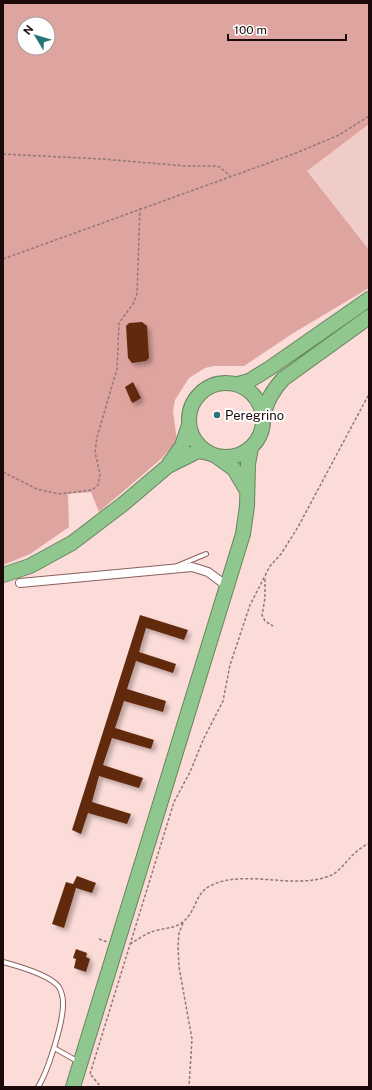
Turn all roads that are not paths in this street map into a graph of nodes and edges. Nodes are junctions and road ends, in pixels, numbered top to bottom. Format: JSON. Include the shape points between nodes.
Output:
{"nodes":[{"id":1,"x":369,"y":299,"type":"edge"},
{"id":2,"x":369,"y":318,"type":"edge"},
{"id":3,"x":238,"y":384,"type":"junction"},
{"id":4,"x":263,"y":416,"type":"junction"},
{"id":5,"x":189,"y":425,"type":"junction"},
{"id":6,"x":251,"y":448,"type":"junction"},
{"id":7,"x":212,"y":454,"type":"junction"},
{"id":8,"x":168,"y":466,"type":"junction"},
{"id":9,"x":247,"y":491,"type":"junction"},
{"id":10,"x":206,"y":554,"type":"dead end"},
{"id":11,"x":173,"y":568,"type":"junction"},
{"id":12,"x":3,"y":575,"type":"edge"},
{"id":13,"x":20,"y":583,"type":"dead end"},
{"id":14,"x":226,"y":586,"type":"junction"},
{"id":15,"x":3,"y":962,"type":"edge"},
{"id":16,"x":54,"y":1048,"type":"junction"},
{"id":17,"x":81,"y":1063,"type":"junction"},
{"id":18,"x":38,"y":1087,"type":"edge"},
{"id":19,"x":73,"y":1087,"type":"edge"}],
"edges":[{"from":1,"to":3,"type":"highway","via":[[270,368],[249,381]]},
{"from":2,"to":4,"type":"highway","via":[[283,379],[266,401]]},
{"from":3,"to":4,"type":"highway","via":[[255,397]]},
{"from":3,"to":5,"type":"highway","via":[[219,383],[201,392],[192,405]]},
{"from":4,"to":6,"type":"highway","via":[[259,436]]},
{"from":5,"to":7,"type":"highway","via":[[195,441]]},
{"from":5,"to":8,"type":"highway","via":[[182,446]]},
{"from":6,"to":7,"type":"highway","via":[[236,456]]},
{"from":6,"to":9,"type":"highway"},
{"from":7,"to":8,"type":"highway","via":[[198,451]]},
{"from":7,"to":9,"type":"highway","via":[[234,469]]},
{"from":8,"to":12,"type":"highway","via":[[72,543],[30,566]]},
{"from":9,"to":14,"type":"highway","via":[[243,534]]},
{"from":10,"to":11,"type":"lane"},
{"from":11,"to":13,"type":"street"},
{"from":11,"to":14,"type":"street","via":[[199,568]]},
{"from":14,"to":17,"type":"highway"},
{"from":15,"to":16,"type":"lane","via":[[38,974],[58,986],[64,1000]]},
{"from":16,"to":17,"type":"lane"},
{"from":16,"to":18,"type":"lane"},
{"from":17,"to":19,"type":"highway"}]}
